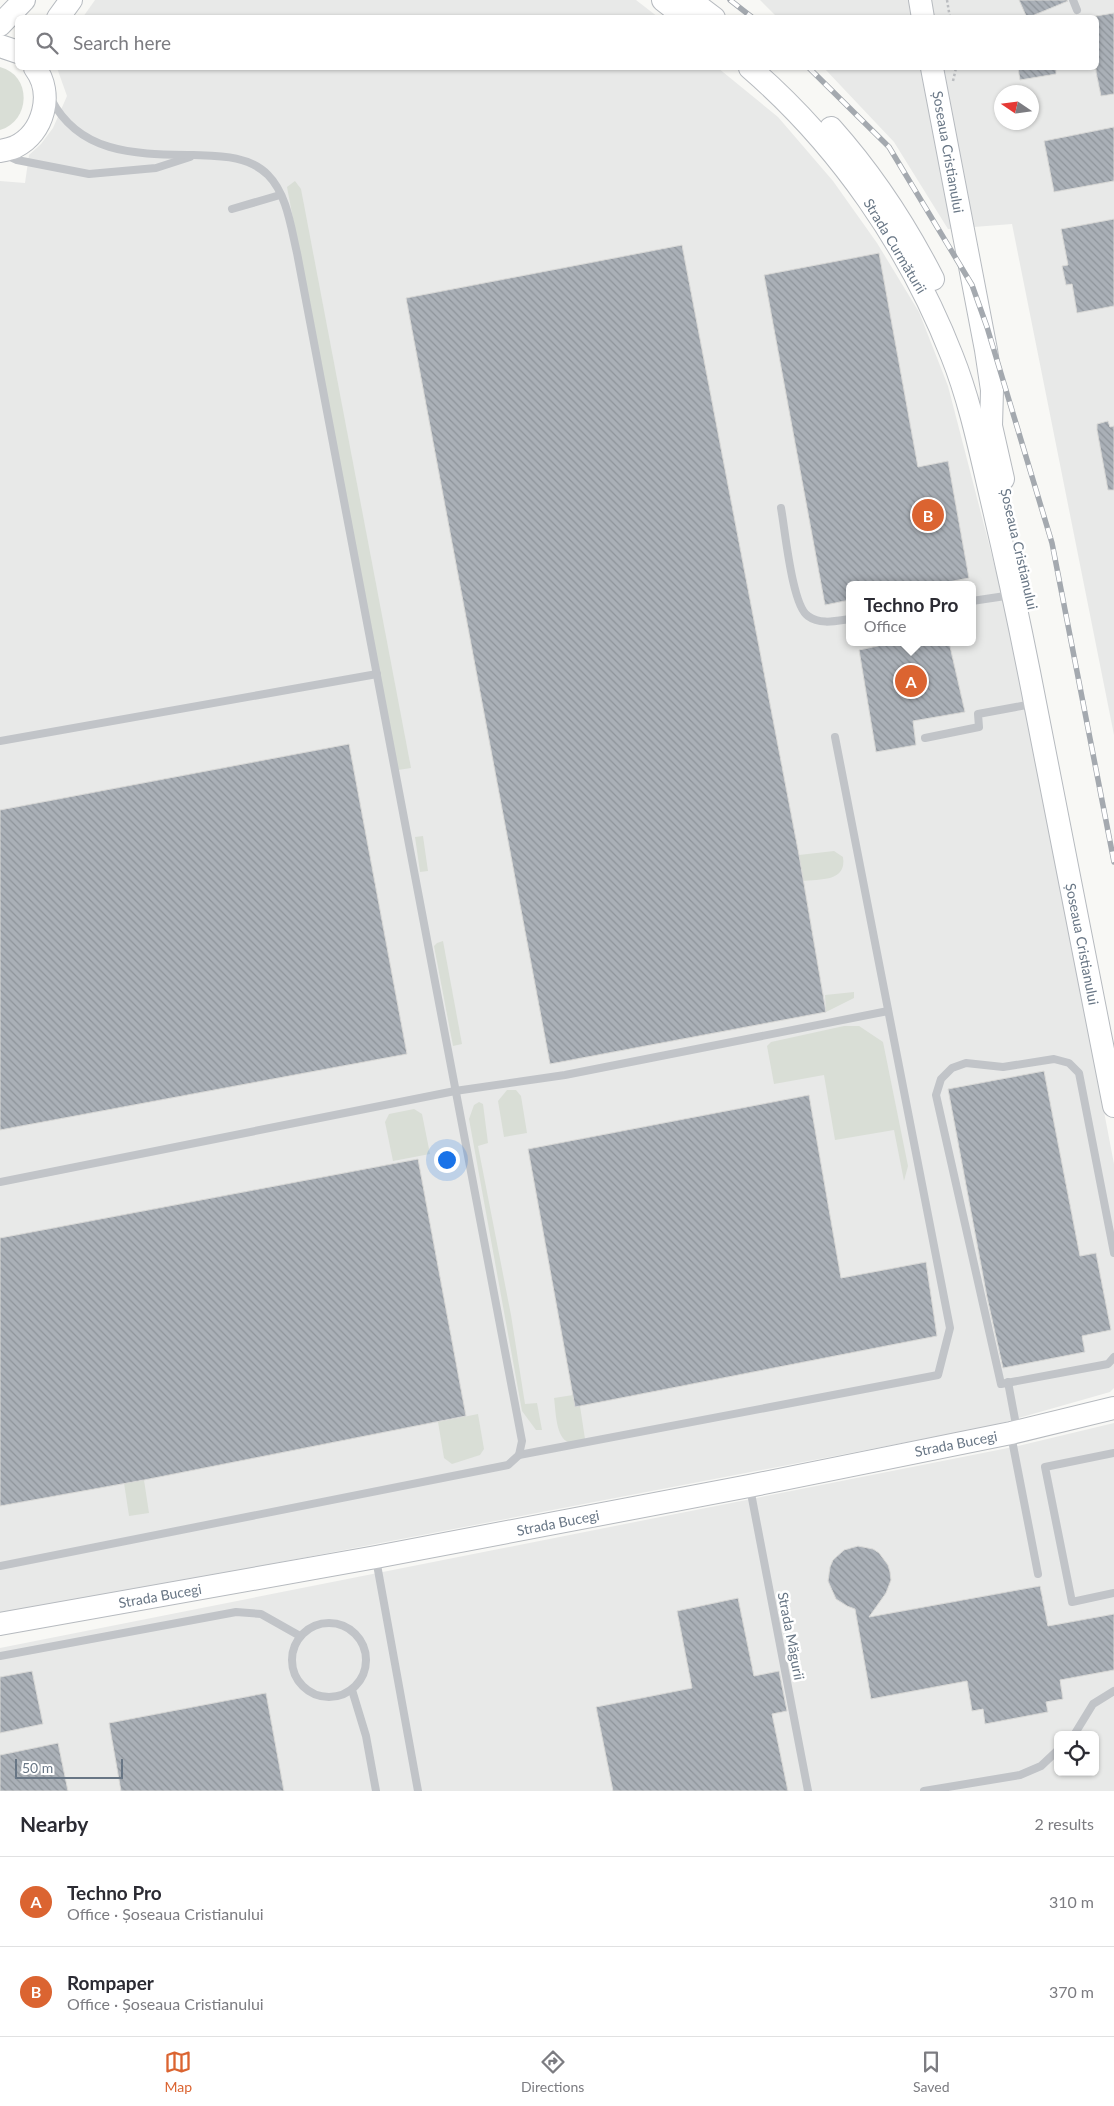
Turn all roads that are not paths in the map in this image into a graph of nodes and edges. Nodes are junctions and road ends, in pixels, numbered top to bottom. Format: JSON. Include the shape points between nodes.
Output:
{"nodes":[{"id":1,"x":24,"y":0,"type":"edge"},
{"id":2,"x":71,"y":0,"type":"edge"},
{"id":3,"x":663,"y":0,"type":"edge"},
{"id":4,"x":690,"y":0,"type":"edge"},
{"id":5,"x":920,"y":0,"type":"edge"},
{"id":6,"x":1073,"y":0,"type":"edge"},
{"id":7,"x":1078,"y":10,"type":"dead end"},
{"id":8,"x":60,"y":15,"type":"edge"},
{"id":9,"x":682,"y":15,"type":"edge"},
{"id":10,"x":710,"y":15,"type":"edge"},
{"id":11,"x":922,"y":15,"type":"edge"},
{"id":12,"x":0,"y":25,"type":"edge"},
{"id":13,"x":0,"y":46,"type":"edge"},
{"id":14,"x":15,"y":51,"type":"edge"},
{"id":15,"x":752,"y":70,"type":"edge"},
{"id":16,"x":776,"y":70,"type":"edge"},
{"id":17,"x":932,"y":70,"type":"edge"},
{"id":18,"x":39,"y":73,"type":"edge"},
{"id":19,"x":0,"y":152,"type":"edge"},
{"id":20,"x":194,"y":155,"type":"junction"},
{"id":21,"x":280,"y":195,"type":"junction"},
{"id":22,"x":232,"y":209,"type":"dead end"},
{"id":23,"x":991,"y":426,"type":"junction"},
{"id":24,"x":982,"y":460,"type":"joint"},
{"id":25,"x":781,"y":508,"type":"dead end"},
{"id":26,"x":1014,"y":595,"type":"junction"},
{"id":27,"x":976,"y":600,"type":"edge"},
{"id":28,"x":846,"y":619,"type":"edge"},
{"id":29,"x":377,"y":674,"type":"junction"},
{"id":30,"x":1035,"y":704,"type":"junction"},
{"id":31,"x":835,"y":737,"type":"dead end"},
{"id":32,"x":925,"y":738,"type":"dead end"},
{"id":33,"x":0,"y":741,"type":"edge"},
{"id":34,"x":888,"y":1011,"type":"junction"},
{"id":35,"x":1114,"y":1030,"type":"edge"},
{"id":36,"x":455,"y":1091,"type":"junction"},
{"id":37,"x":1114,"y":1106,"type":"edge"},
{"id":38,"x":0,"y":1182,"type":"edge"},
{"id":39,"x":1114,"y":1253,"type":"edge"},
{"id":40,"x":1114,"y":1357,"type":"edge"},
{"id":41,"x":1008,"y":1382,"type":"junction"},
{"id":42,"x":1114,"y":1408,"type":"edge"},
{"id":43,"x":1014,"y":1432,"type":"junction"},
{"id":44,"x":1114,"y":1453,"type":"edge"},
{"id":45,"x":519,"y":1455,"type":"junction"},
{"id":46,"x":749,"y":1486,"type":"junction"},
{"id":47,"x":376,"y":1557,"type":"junction"},
{"id":48,"x":0,"y":1566,"type":"edge"},
{"id":49,"x":1038,"y":1574,"type":"dead end"},
{"id":50,"x":1114,"y":1594,"type":"edge"},
{"id":51,"x":0,"y":1624,"type":"edge"},
{"id":52,"x":300,"y":1636,"type":"junction"},
{"id":53,"x":0,"y":1656,"type":"edge"},
{"id":54,"x":352,"y":1690,"type":"junction"},
{"id":55,"x":1114,"y":1691,"type":"edge"},
{"id":56,"x":1076,"y":1731,"type":"edge"},
{"id":57,"x":1054,"y":1754,"type":"edge"},
{"id":58,"x":376,"y":1791,"type":"edge"},
{"id":59,"x":418,"y":1791,"type":"edge"},
{"id":60,"x":808,"y":1791,"type":"edge"},
{"id":61,"x":924,"y":1791,"type":"edge"}],
"edges":[{"from":1,"to":12,"type":"main road"},
{"from":2,"to":8,"type":"main road"},
{"from":3,"to":9,"type":"main road"},
{"from":4,"to":10,"type":"main road"},
{"from":5,"to":11,"type":"main road"},
{"from":6,"to":7,"type":"lane"},
{"from":13,"to":14,"type":"main road"},
{"from":15,"to":24,"type":"main road","name":"Strada Curmăturii","via":[[806,121],[841,163],[904,256],[953,357]]},
{"from":16,"to":23,"type":"main road","name":"Strada Curmăturii","via":[[856,156],[897,212],[951,314],[971,362]]},
{"from":17,"to":23,"type":"main road","name":"Șoseaua Cristianului","via":[[986,350],[992,390]]},
{"from":18,"to":19,"type":"main road","via":[[45,104],[40,122],[30,136],[15,147]]},
{"from":18,"to":20,"type":"lane","via":[[56,110],[92,142],[122,151]]},
{"from":19,"to":20,"type":"lane","via":[[17,160],[89,174],[156,168]]},
{"from":20,"to":21,"type":"lane","via":[[212,154],[259,168],[269,176]]},
{"from":21,"to":22,"type":"lane"},
{"from":21,"to":29,"type":"lane","via":[[297,252]]},
{"from":23,"to":35,"type":"main road","name":"Șoseaua Cristianului","via":[[1029,592]]},
{"from":24,"to":26,"type":"main road","name":"Șoseaua Cristianului"},
{"from":25,"to":28,"type":"lane","via":[[800,607],[807,616],[820,621]]},
{"from":26,"to":27,"type":"lane"},
{"from":26,"to":30,"type":"main road","name":"Șoseaua Cristianului"},
{"from":29,"to":33,"type":"lane"},
{"from":29,"to":36,"type":"lane"},
{"from":30,"to":32,"type":"lane","via":[[978,714],[979,727]]},
{"from":30,"to":37,"type":"main road","name":"Șoseaua Cristianului"},
{"from":31,"to":34,"type":"lane"},
{"from":34,"to":36,"type":"lane","via":[[565,1074]]},
{"from":34,"to":45,"type":"lane","via":[[950,1328],[938,1375]]},
{"from":36,"to":38,"type":"lane"},
{"from":36,"to":45,"type":"lane","via":[[522,1441]]},
{"from":39,"to":41,"type":"lane","via":[[1079,1073],[1069,1063],[1054,1059],[1003,1067],[966,1063],[952,1068],[941,1079],[936,1095],[1001,1384]]},
{"from":40,"to":41,"type":"lane","via":[[1108,1364]]},
{"from":41,"to":43,"type":"lane"},
{"from":42,"to":43,"type":"main road","name":"Strada Bucegi"},
{"from":43,"to":46,"type":"main road","name":"Strada Bucegi"},
{"from":43,"to":49,"type":"lane"},
{"from":44,"to":50,"type":"lane","via":[[1045,1467],[1072,1602]]},
{"from":45,"to":48,"type":"lane","via":[[508,1465]]},
{"from":46,"to":47,"type":"main road","name":"Strada Bucegi"},
{"from":46,"to":60,"type":"lane","name":"Strada Măgurii"},
{"from":47,"to":51,"type":"main road","name":"Strada Bucegi"},
{"from":47,"to":59,"type":"lane"},
{"from":52,"to":53,"type":"lane","via":[[261,1614],[236,1612]]},
{"from":52,"to":54,"type":"lane","via":[[293,1647],[292,1671],[306,1691],[329,1698]]},
{"from":52,"to":54,"type":"lane","via":[[309,1628],[333,1622],[356,1634],[366,1656],[365,1669]]},
{"from":54,"to":58,"type":"lane","via":[[366,1736]]},
{"from":55,"to":56,"type":"lane","via":[[1093,1704]]},
{"from":57,"to":61,"type":"lane","via":[[1041,1766],[1020,1775]]}]}
